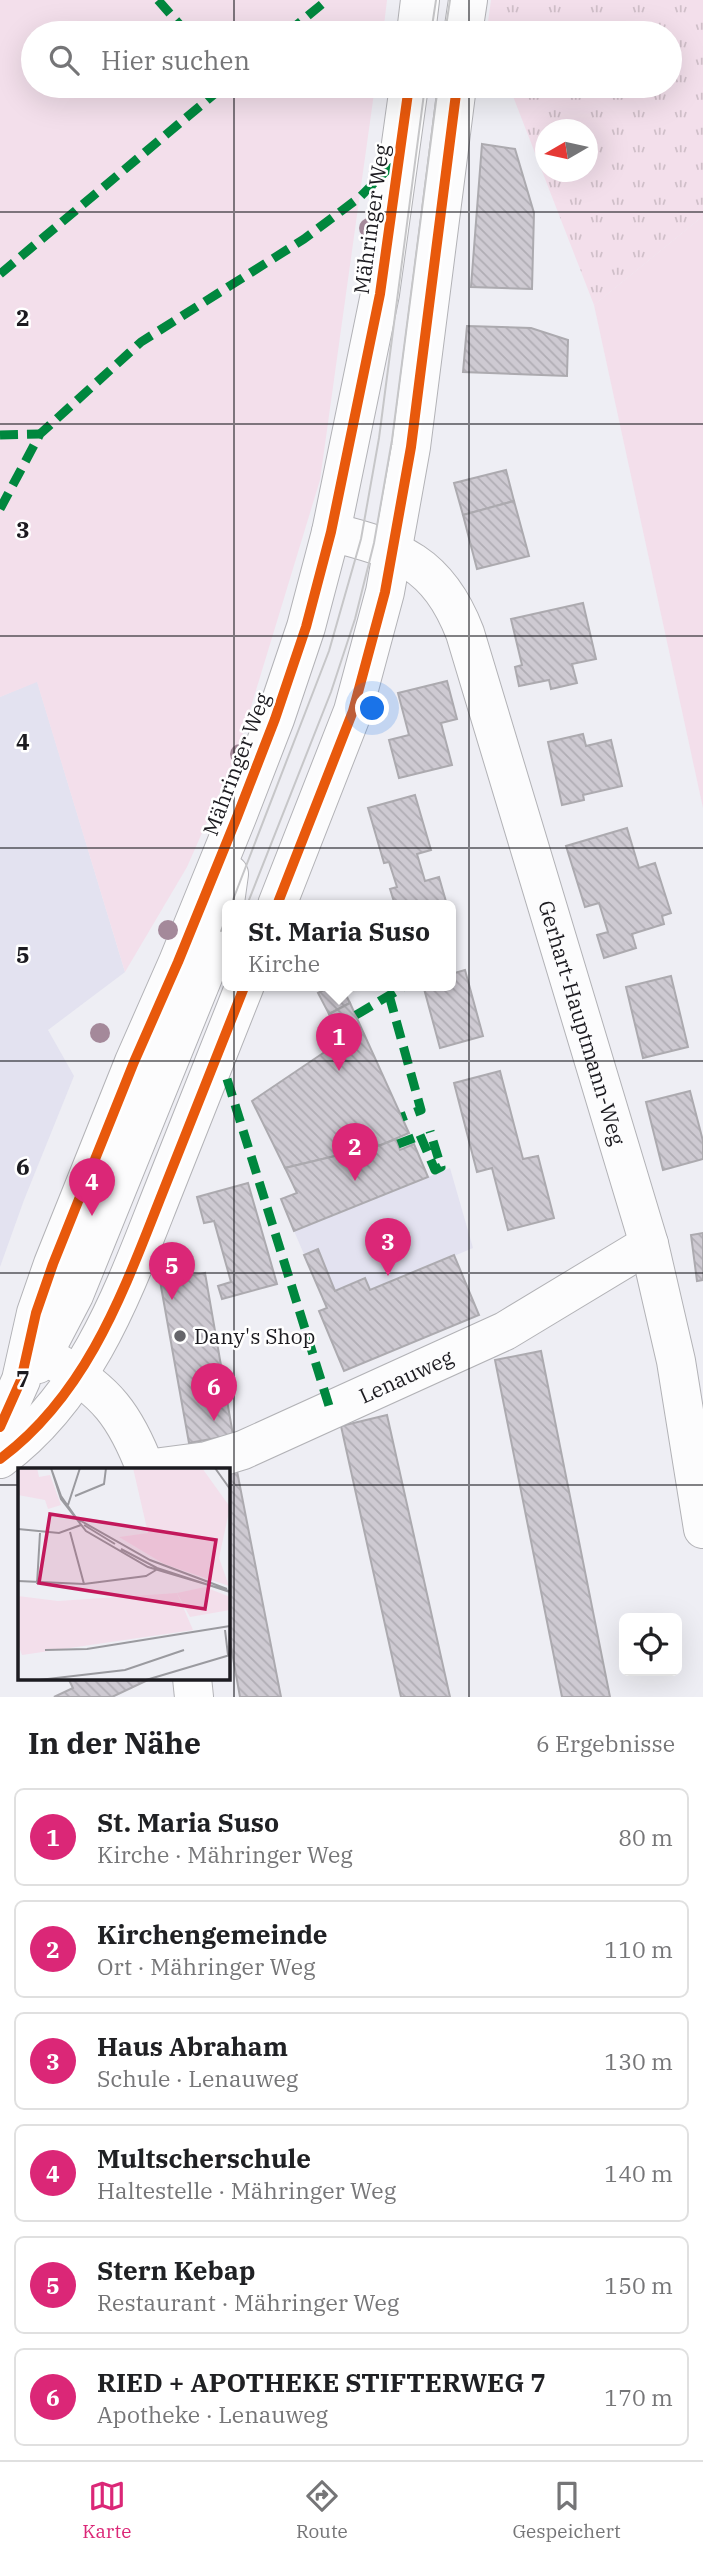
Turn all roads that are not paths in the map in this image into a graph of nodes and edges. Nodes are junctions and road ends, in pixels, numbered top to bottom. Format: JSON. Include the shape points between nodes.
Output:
{"nodes":[{"id":1,"x":420,"y":0,"type":"edge"},
{"id":2,"x":468,"y":0,"type":"edge"},
{"id":3,"x":417,"y":21,"type":"edge"},
{"id":4,"x":465,"y":21,"type":"edge"},
{"id":5,"x":407,"y":98,"type":"edge"},
{"id":6,"x":455,"y":98,"type":"edge"},
{"id":7,"x":331,"y":532,"type":"junction"},
{"id":8,"x":394,"y":550,"type":"junction"},
{"id":9,"x":237,"y":817,"type":"junction"},
{"id":10,"x":304,"y":840,"type":"junction"},
{"id":11,"x":228,"y":900,"type":"edge"},
{"id":12,"x":261,"y":900,"type":"edge"},
{"id":13,"x":280,"y":900,"type":"edge"},
{"id":14,"x":222,"y":948,"type":"edge"},
{"id":15,"x":243,"y":991,"type":"edge"},
{"id":16,"x":649,"y":1244,"type":"junction"},
{"id":17,"x":55,"y":1355,"type":"junction"},
{"id":18,"x":2,"y":1430,"type":"edge"},
{"id":19,"x":0,"y":1459,"type":"edge"},
{"id":20,"x":146,"y":1468,"type":"edge"},
{"id":21,"x":154,"y":1468,"type":"edge"},
{"id":22,"x":703,"y":1529,"type":"edge"}],
"edges":[{"from":1,"to":3,"type":"street"},
{"from":2,"to":4,"type":"street"},
{"from":5,"to":7,"type":"street","name":"Mähringer Weg","via":[[380,294]]},
{"from":6,"to":8,"type":"street"},
{"from":7,"to":8,"type":"street","name":"Gerhart-Hauptmann-Weg"},
{"from":7,"to":9,"type":"street","name":"Mähringer Weg","via":[[295,664]]},
{"from":8,"to":10,"type":"street","via":[[353,711]]},
{"from":8,"to":16,"type":"street","name":"Gerhart-Hauptmann-Weg","via":[[439,586],[466,633]]},
{"from":9,"to":11,"type":"street","name":"Mähringer Weg"},
{"from":9,"to":17,"type":"street","name":"Mähringer Weg","via":[[39,1304]]},
{"from":10,"to":12,"type":"street"},
{"from":10,"to":13,"type":"street"},
{"from":14,"to":17,"type":"street","name":"Mähringer Weg","via":[[75,1295]]},
{"from":15,"to":17,"type":"street","name":"Mähringer Weg","via":[[117,1306]]},
{"from":16,"to":21,"type":"street","name":"Lenauweg","via":[[505,1331],[243,1450],[207,1461]]},
{"from":16,"to":22,"type":"street","name":"Gerhart-Hauptmann-Weg","via":[[676,1361]]},
{"from":17,"to":18,"type":"street","name":"Mähringer Weg","via":[[21,1380]]},
{"from":17,"to":19,"type":"street","name":"Mähringer Weg","via":[[40,1424]]},
{"from":17,"to":20,"type":"street","via":[[111,1403],[131,1433]]}]}
